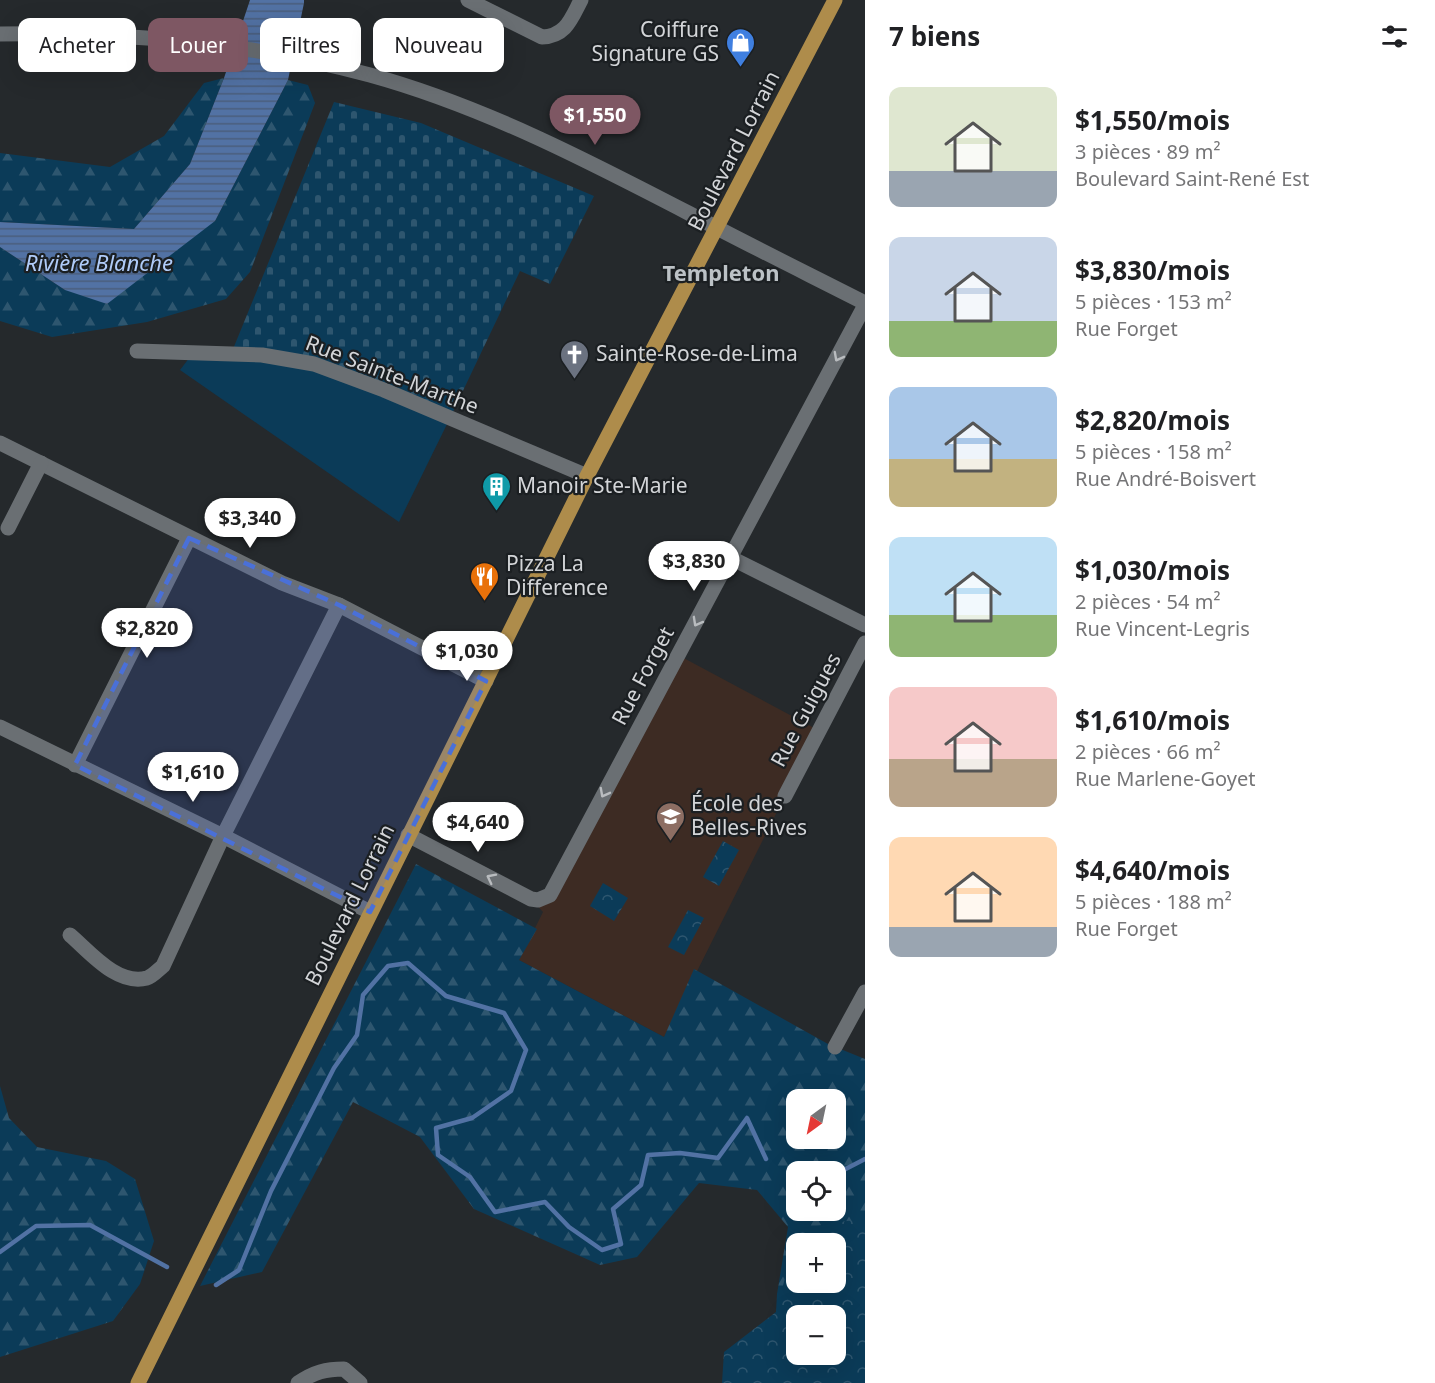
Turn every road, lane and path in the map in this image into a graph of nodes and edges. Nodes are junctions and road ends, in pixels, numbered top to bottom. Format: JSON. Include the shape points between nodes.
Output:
{"nodes":[{"id":1,"x":468,"y":0,"type":"edge"},
{"id":2,"x":581,"y":0,"type":"edge"},
{"id":3,"x":835,"y":0,"type":"edge"},
{"id":4,"x":0,"y":34,"type":"edge"},
{"id":5,"x":718,"y":228,"type":"junction"},
{"id":6,"x":865,"y":304,"type":"edge"},
{"id":7,"x":137,"y":351,"type":"dead end"},
{"id":8,"x":0,"y":442,"type":"edge"},
{"id":9,"x":40,"y":463,"type":"junction"},
{"id":10,"x":587,"y":476,"type":"junction"},
{"id":11,"x":8,"y":528,"type":"dead end"},
{"id":12,"x":189,"y":538,"type":"junction"},
{"id":13,"x":731,"y":558,"type":"junction"},
{"id":14,"x":339,"y":606,"type":"junction"},
{"id":15,"x":865,"y":625,"type":"edge"},
{"id":16,"x":865,"y":643,"type":"edge"},
{"id":17,"x":486,"y":681,"type":"junction"},
{"id":18,"x":0,"y":727,"type":"edge"},
{"id":19,"x":75,"y":765,"type":"junction"},
{"id":20,"x":786,"y":796,"type":"dead end"},
{"id":21,"x":408,"y":835,"type":"junction"},
{"id":22,"x":223,"y":836,"type":"junction"},
{"id":23,"x":369,"y":912,"type":"junction"},
{"id":24,"x":70,"y":935,"type":"dead end"},
{"id":25,"x":865,"y":992,"type":"edge"},
{"id":26,"x":835,"y":1047,"type":"dead end"},
{"id":27,"x":138,"y":1383,"type":"edge"},
{"id":28,"x":298,"y":1383,"type":"edge"},
{"id":29,"x":360,"y":1383,"type":"edge"}],
"edges":[{"from":1,"to":2,"type":"street","via":[[542,37],[555,37],[566,29]]},
{"from":3,"to":5,"type":"main road","name":"Boulevard Lorrain"},
{"from":4,"to":5,"type":"street","via":[[124,34],[209,44],[299,58],[398,84],[589,161]]},
{"from":5,"to":6,"type":"street"},
{"from":5,"to":10,"type":"main road","name":"Boulevard Lorrain"},
{"from":6,"to":13,"type":"street","name":"Rue Forget","one_way":true},
{"from":7,"to":10,"type":"street","name":"Rue Sainte-Marthe","via":[[262,355],[314,364]]},
{"from":8,"to":9,"type":"street"},
{"from":9,"to":11,"type":"street"},
{"from":9,"to":12,"type":"street"},
{"from":10,"to":17,"type":"main road","name":"Boulevard Lorrain"},
{"from":12,"to":14,"type":"street"},
{"from":12,"to":19,"type":"street"},
{"from":13,"to":15,"type":"street"},
{"from":13,"to":21,"type":"street","name":"Rue Forget","one_way":true,"via":[[549,895],[531,899]]},
{"from":14,"to":17,"type":"street"},
{"from":14,"to":22,"type":"street"},
{"from":16,"to":20,"type":"street","name":"Rue Guigues"},
{"from":17,"to":21,"type":"main road","name":"Boulevard Lorrain"},
{"from":18,"to":19,"type":"street"},
{"from":19,"to":22,"type":"street"},
{"from":21,"to":23,"type":"main road","name":"Boulevard Lorrain"},
{"from":22,"to":23,"type":"street"},
{"from":22,"to":24,"type":"street","via":[[171,953],[149,978],[129,979],[108,968]]},
{"from":23,"to":27,"type":"main road","name":"Boulevard Lorrain"},
{"from":25,"to":26,"type":"street"},
{"from":28,"to":29,"type":"street","via":[[327,1369],[344,1369]]}]}
